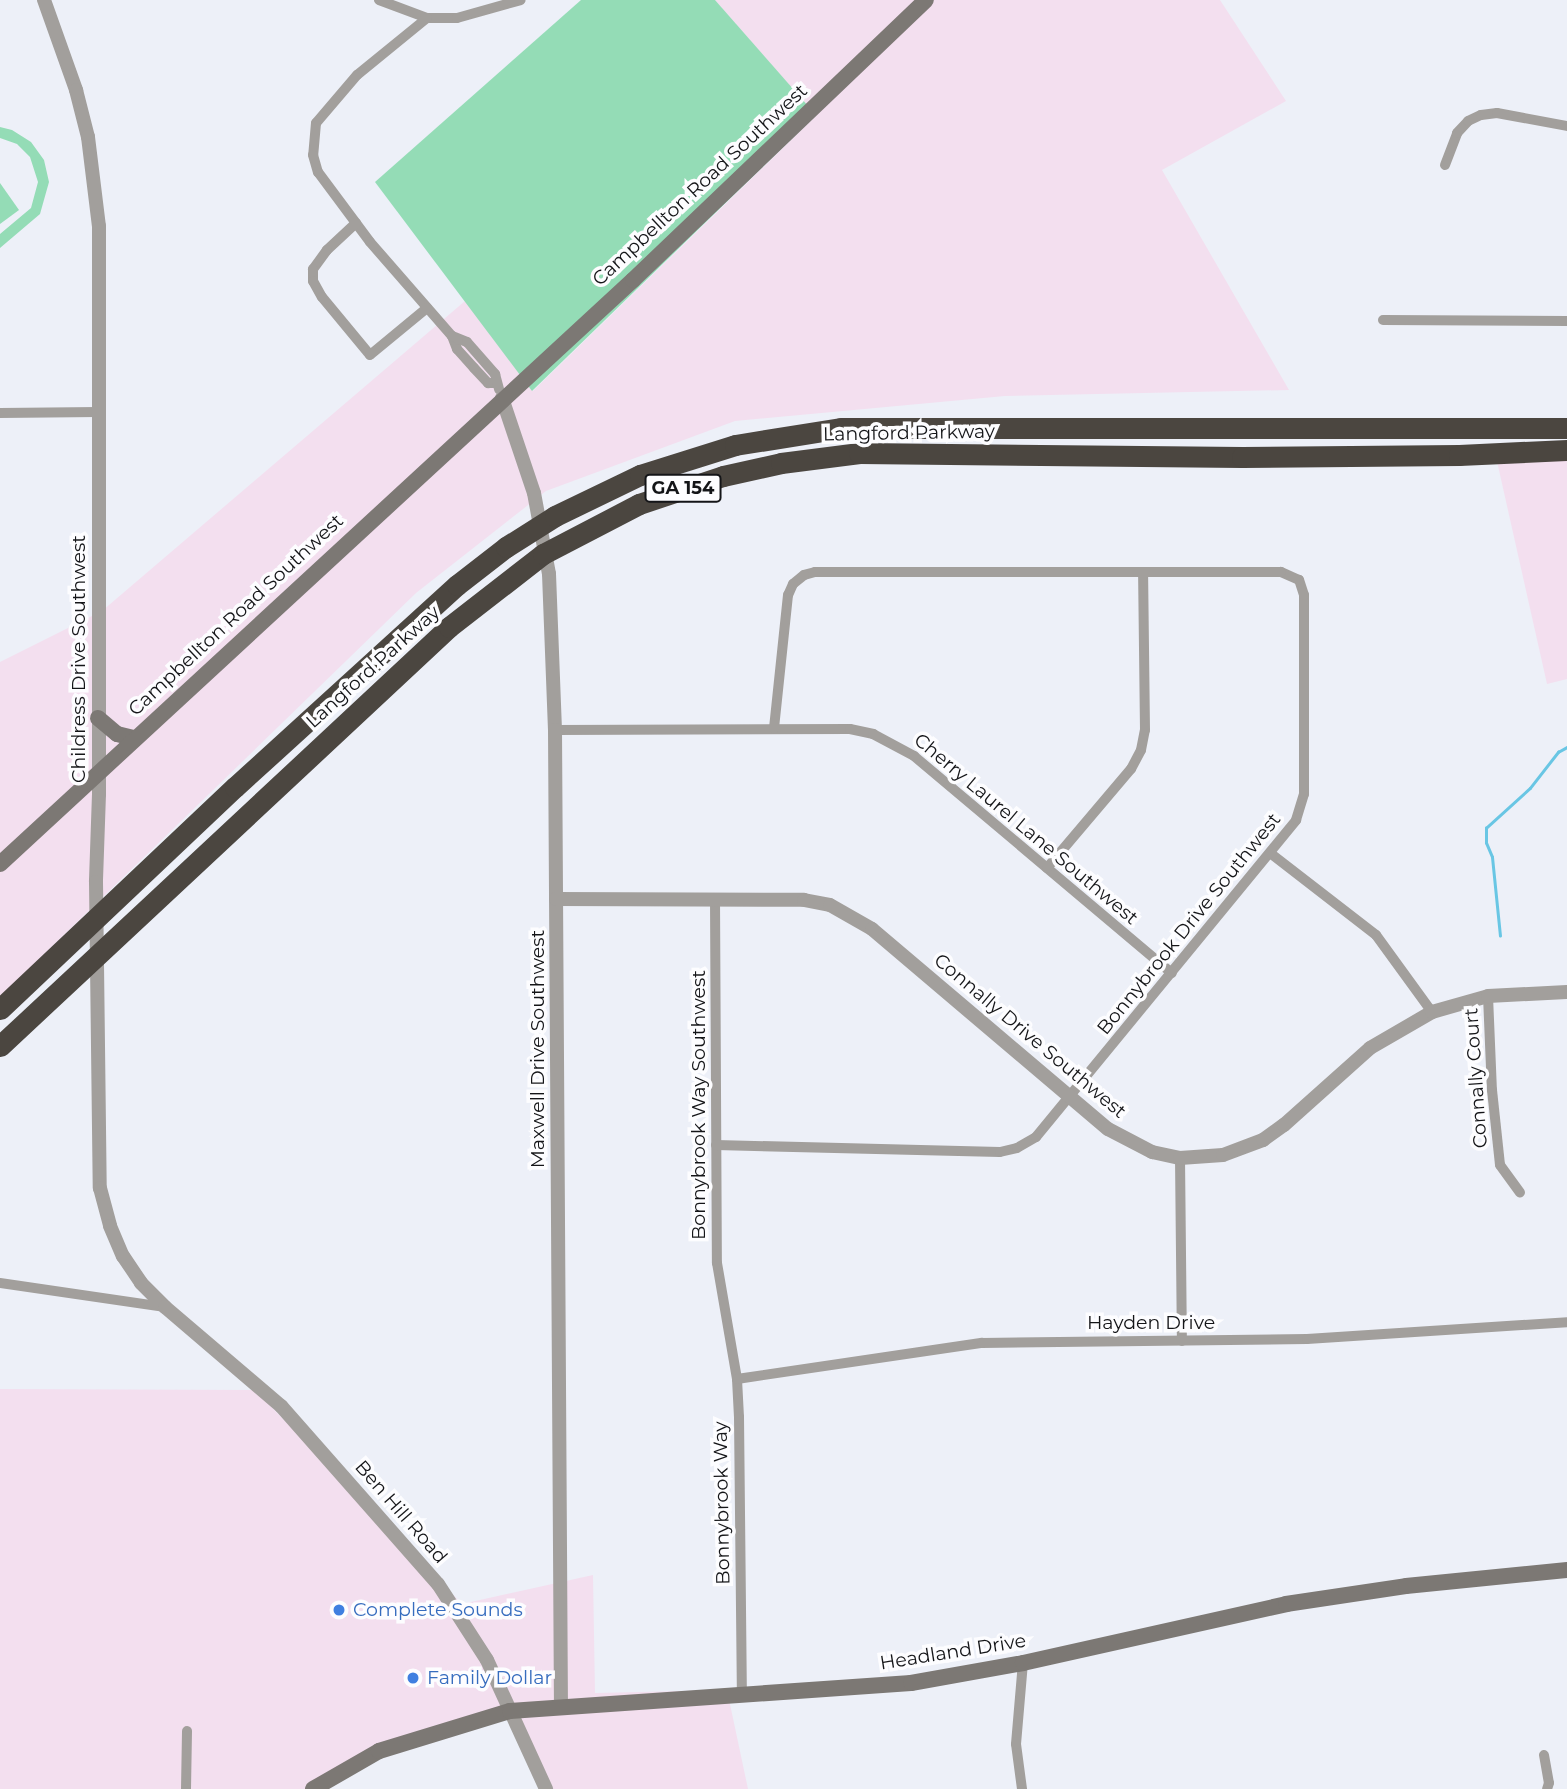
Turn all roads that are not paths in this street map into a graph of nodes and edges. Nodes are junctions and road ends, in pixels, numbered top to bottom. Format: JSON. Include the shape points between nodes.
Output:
{"nodes":[{"id":1,"x":44,"y":0,"type":"edge"},
{"id":2,"x":379,"y":0,"type":"edge"},
{"id":3,"x":521,"y":0,"type":"edge"},
{"id":4,"x":926,"y":0,"type":"edge"},
{"id":5,"x":428,"y":18,"type":"junction"},
{"id":6,"x":1567,"y":126,"type":"edge"},
{"id":7,"x":1445,"y":165,"type":"dead end"},
{"id":8,"x":356,"y":223,"type":"junction"},
{"id":9,"x":427,"y":308,"type":"junction"},
{"id":10,"x":1383,"y":320,"type":"dead end"},
{"id":11,"x":1567,"y":321,"type":"edge"},
{"id":12,"x":499,"y":391,"type":"junction"},
{"id":13,"x":0,"y":412,"type":"edge"},
{"id":14,"x":98,"y":412,"type":"junction"},
{"id":15,"x":1567,"y":428,"type":"edge"},
{"id":16,"x":1567,"y":450,"type":"edge"},
{"id":17,"x":1143,"y":572,"type":"junction"},
{"id":18,"x":98,"y":718,"type":"junction"},
{"id":19,"x":774,"y":728,"type":"junction"},
{"id":20,"x":555,"y":730,"type":"junction"},
{"id":21,"x":133,"y":738,"type":"junction"},
{"id":22,"x":98,"y":770,"type":"junction"},
{"id":23,"x":1270,"y":853,"type":"junction"},
{"id":24,"x":0,"y":864,"type":"edge"},
{"id":25,"x":1047,"y":867,"type":"junction"},
{"id":26,"x":556,"y":898,"type":"junction"},
{"id":27,"x":715,"y":899,"type":"junction"},
{"id":28,"x":1172,"y":973,"type":"junction"},
{"id":29,"x":1567,"y":992,"type":"edge"},
{"id":30,"x":1488,"y":996,"type":"junction"},
{"id":31,"x":0,"y":1009,"type":"edge"},
{"id":32,"x":1432,"y":1012,"type":"junction"},
{"id":33,"x":0,"y":1046,"type":"edge"},
{"id":34,"x":1070,"y":1097,"type":"junction"},
{"id":35,"x":716,"y":1146,"type":"junction"},
{"id":36,"x":1181,"y":1158,"type":"junction"},
{"id":37,"x":1520,"y":1193,"type":"dead end"},
{"id":38,"x":0,"y":1283,"type":"edge"},
{"id":39,"x":164,"y":1307,"type":"junction"},
{"id":40,"x":725,"y":1311,"type":"joint"},
{"id":41,"x":1567,"y":1322,"type":"edge"},
{"id":42,"x":1182,"y":1341,"type":"junction"},
{"id":43,"x":737,"y":1379,"type":"junction"},
{"id":44,"x":1567,"y":1570,"type":"edge"},
{"id":45,"x":1023,"y":1663,"type":"junction"},
{"id":46,"x":742,"y":1695,"type":"junction"},
{"id":47,"x":561,"y":1706,"type":"junction"},
{"id":48,"x":510,"y":1711,"type":"junction"},
{"id":49,"x":187,"y":1731,"type":"dead end"},
{"id":50,"x":1544,"y":1755,"type":"dead end"},
{"id":51,"x":323,"y":1786,"type":"edge"},
{"id":52,"x":186,"y":1789,"type":"edge"},
{"id":53,"x":546,"y":1789,"type":"edge"},
{"id":54,"x":1023,"y":1789,"type":"edge"},
{"id":55,"x":1547,"y":1789,"type":"edge"}],
"edges":[{"from":1,"to":14,"type":"street","name":"Childress Drive Southwest","via":[[76,90],[96,182]]},
{"from":2,"to":5,"type":"street"},
{"from":3,"to":5,"type":"street","via":[[457,18]]},
{"from":4,"to":12,"type":"main road","name":"Campbellton Road Southwest","via":[[640,273]]},
{"from":5,"to":8,"type":"street","via":[[357,75],[316,123],[313,155],[318,173]]},
{"from":6,"to":7,"type":"street","via":[[1497,113],[1482,115],[1457,133]]},
{"from":8,"to":9,"type":"street"},
{"from":8,"to":9,"type":"street","via":[[327,250],[313,269],[313,281],[370,355]]},
{"from":9,"to":12,"type":"street","via":[[452,336],[457,349]]},
{"from":10,"to":11,"type":"street"},
{"from":12,"to":20,"type":"street","name":"Maxwell Drive Southwest","via":[[534,493],[549,573]]},
{"from":12,"to":21,"type":"main road","name":"Campbellton Road Southwest"},
{"from":13,"to":14,"type":"street"},
{"from":14,"to":18,"type":"street","name":"Childress Drive Southwest"},
{"from":15,"to":31,"type":"highway","name":"Langford Parkway","number":"GA 154","via":[[841,428],[735,445],[640,475],[555,516],[457,585]]},
{"from":16,"to":33,"type":"highway","name":"Langford Parkway","number":"GA 154","via":[[1242,457],[859,453],[781,463],[650,500],[543,554],[449,627]]},
{"from":17,"to":19,"type":"street","name":"Bonnybrook Drive Southwest","via":[[804,575],[788,595]]},
{"from":17,"to":23,"type":"street","name":"Bonnybrook Drive Southwest","via":[[1281,572],[1299,580],[1304,595],[1304,794],[1296,820]]},
{"from":17,"to":25,"type":"street","via":[[1141,750],[1131,769]]},
{"from":18,"to":21,"type":"main road","via":[[117,734]]},
{"from":18,"to":22,"type":"street","name":"Childress Drive Southwest"},
{"from":19,"to":20,"type":"street","name":"Cherry Laurel Lane Southwest"},
{"from":19,"to":25,"type":"street","name":"Cherry Laurel Lane Southwest","via":[[850,729],[893,742]]},
{"from":20,"to":26,"type":"street","name":"Maxwell Drive Southwest"},
{"from":21,"to":22,"type":"main road","name":"Campbellton Road Southwest"},
{"from":22,"to":24,"type":"main road","name":"Campbellton Road Southwest"},
{"from":22,"to":39,"type":"street","name":"Childress Drive Southwest","via":[[100,1188],[123,1256]]},
{"from":23,"to":28,"type":"street","name":"Bonnybrook Drive Southwest"},
{"from":23,"to":32,"type":"street","via":[[1376,935]]},
{"from":25,"to":28,"type":"street","name":"Cherry Laurel Lane Southwest"},
{"from":26,"to":27,"type":"street","name":"Connally Drive Southwest"},
{"from":26,"to":47,"type":"street","name":"Maxwell Drive Southwest"},
{"from":27,"to":34,"type":"street","name":"Connally Drive Southwest","via":[[804,900],[853,915]]},
{"from":27,"to":35,"type":"street","name":"Bonnybrook Way Southwest"},
{"from":28,"to":34,"type":"street","name":"Bonnybrook Drive Southwest"},
{"from":29,"to":30,"type":"street","name":"Connally Drive Southwest"},
{"from":30,"to":32,"type":"street","name":"Connally Drive Southwest"},
{"from":30,"to":37,"type":"street","name":"Connally Court","via":[[1500,1165]]},
{"from":32,"to":36,"type":"street","name":"Connally Drive Southwest","via":[[1370,1048],[1263,1140],[1223,1156]]},
{"from":34,"to":35,"type":"street","name":"Bonnybrook Drive Southwest","via":[[1036,1137],[1000,1152]]},
{"from":34,"to":36,"type":"street","name":"Connally Drive Southwest","via":[[1126,1141]]},
{"from":35,"to":40,"type":"street","name":"Bonnybrook Way Southwest","via":[[718,1263]]},
{"from":36,"to":42,"type":"street"},
{"from":38,"to":39,"type":"street"},
{"from":39,"to":48,"type":"street","name":"Ben Hill Road","via":[[282,1406],[403,1544],[463,1620]]},
{"from":40,"to":43,"type":"street","name":"Bonnybrook Way"},
{"from":41,"to":42,"type":"street","name":"Hayden Drive","via":[[1307,1339]]},
{"from":42,"to":43,"type":"street","name":"Hayden Drive","via":[[982,1343]]},
{"from":43,"to":46,"type":"street","name":"Bonnybrook Way"},
{"from":44,"to":45,"type":"main road","name":"Headland Drive","via":[[1286,1604]]},
{"from":45,"to":46,"type":"main road","name":"Headland Drive","via":[[911,1684]]},
{"from":45,"to":54,"type":"street","via":[[1016,1744]]},
{"from":46,"to":47,"type":"main road","name":"Headland Drive"},
{"from":47,"to":48,"type":"main road","name":"Headland Drive"},
{"from":48,"to":51,"type":"main road","name":"Headland Drive","via":[[379,1751]]},
{"from":48,"to":53,"type":"street","name":"Ben Hill Road"},
{"from":49,"to":52,"type":"street"},
{"from":50,"to":55,"type":"street"}]}
